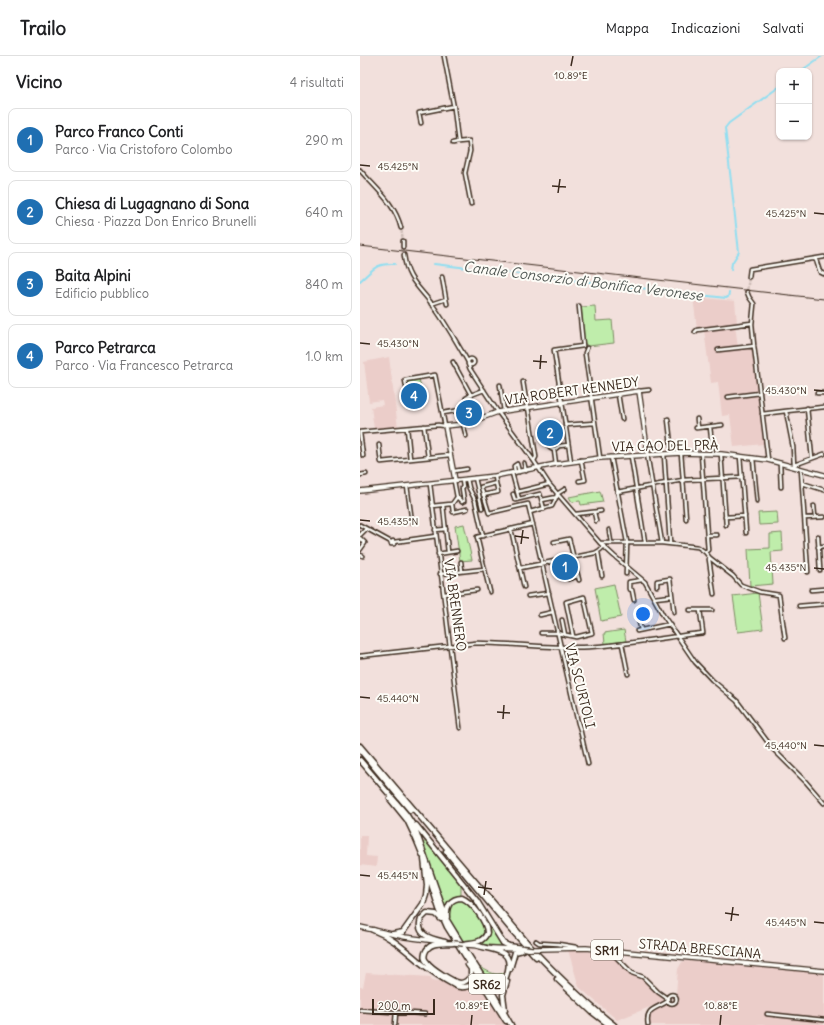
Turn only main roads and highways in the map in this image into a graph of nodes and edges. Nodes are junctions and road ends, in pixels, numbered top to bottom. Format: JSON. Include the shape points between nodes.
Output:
{"nodes":[{"id":1,"x":648,"y":454,"type":"junction"},
{"id":2,"x":824,"y":475,"type":"edge"},
{"id":3,"x":455,"y":481,"type":"junction"},
{"id":4,"x":360,"y":491,"type":"edge"},
{"id":5,"x":360,"y":746,"type":"edge"},
{"id":6,"x":360,"y":750,"type":"edge"},
{"id":7,"x":360,"y":760,"type":"edge"},
{"id":8,"x":360,"y":764,"type":"edge"},
{"id":9,"x":406,"y":814,"type":"junction"},
{"id":10,"x":424,"y":859,"type":"junction"},
{"id":11,"x":360,"y":927,"type":"edge"},
{"id":12,"x":373,"y":930,"type":"junction"},
{"id":13,"x":393,"y":934,"type":"junction"},
{"id":14,"x":451,"y":934,"type":"junction"},
{"id":15,"x":444,"y":943,"type":"junction"},
{"id":16,"x":454,"y":943,"type":"joint"},
{"id":17,"x":463,"y":944,"type":"junction"},
{"id":18,"x":478,"y":946,"type":"junction"},
{"id":19,"x":523,"y":949,"type":"junction"},
{"id":20,"x":530,"y":949,"type":"joint"},
{"id":21,"x":466,"y":951,"type":"junction"},
{"id":22,"x":824,"y":971,"type":"edge"},
{"id":23,"x":499,"y":1009,"type":"junction"},
{"id":24,"x":508,"y":1018,"type":"junction"},
{"id":25,"x":508,"y":1025,"type":"edge"},
{"id":26,"x":511,"y":1025,"type":"edge"},
{"id":27,"x":609,"y":1025,"type":"edge"},
{"id":28,"x":614,"y":1025,"type":"edge"}],
"edges":[{"from":1,"to":2,"type":"main road","name":"VIA CAO DEL PRÀ","via":[[701,453],[740,456],[793,465]]},
{"from":1,"to":3,"type":"main road","name":"VIA CAO DEL PRÀ","via":[[582,460],[516,473]]},
{"from":1,"to":3,"type":"main road","name":"VIA ROBERT KENNEDY","via":[[639,391],[498,412],[463,424],[445,426]]},
{"from":3,"to":4,"type":"main road","name":"VIA CAO DEL PRÀ"},
{"from":5,"to":28,"type":"highway","via":[[556,974]]},
{"from":6,"to":27,"type":"highway","via":[[552,975]]},
{"from":7,"to":9,"type":"highway","number":"SR62"},
{"from":8,"to":10,"type":"highway","number":"SR62","via":[[407,820]]},
{"from":9,"to":17,"type":"highway","number":"SR62","via":[[420,841],[442,909]]},
{"from":9,"to":19,"type":"highway","via":[[477,901],[503,943]]},
{"from":10,"to":13,"type":"highway","via":[[427,884],[423,904],[403,932]]},
{"from":10,"to":14,"type":"highway","number":"SR62","via":[[439,910]]},
{"from":11,"to":12,"type":"main road"},
{"from":12,"to":13,"type":"main road"},
{"from":12,"to":23,"type":"highway","via":[[388,936],[456,986],[482,987]]},
{"from":13,"to":15,"type":"main road"},
{"from":14,"to":15,"type":"highway","via":[[436,914],[427,913],[422,918],[419,926],[423,934]]},
{"from":14,"to":17,"type":"highway","number":"SR62"},
{"from":15,"to":16,"type":"highway"},
{"from":15,"to":17,"type":"highway","via":[[428,948],[425,960],[430,966],[462,983],[469,979],[471,973],[462,956]]},
{"from":16,"to":17,"type":"main road","bridge":true},
{"from":17,"to":17,"type":"highway","via":[[447,914],[450,904],[459,898],[471,904],[487,929],[483,940]]},
{"from":17,"to":18,"type":"main road"},
{"from":17,"to":21,"type":"highway","number":"SR62"},
{"from":17,"to":23,"type":"highway","number":"SR62"},
{"from":18,"to":19,"type":"main road"},
{"from":18,"to":21,"type":"highway","via":[[501,952],[507,958],[508,969],[500,988],[492,987]]},
{"from":19,"to":20,"type":"highway","bridge":true},
{"from":19,"to":24,"type":"highway","via":[[515,952],[505,988],[504,1004]]},
{"from":20,"to":22,"type":"main road","name":"STRADA BRESCIANA","number":"SR11","bridge":true,"via":[[610,950]]},
{"from":21,"to":24,"type":"highway","number":"SR62"},
{"from":23,"to":25,"type":"highway"},
{"from":24,"to":26,"type":"highway"}]}
